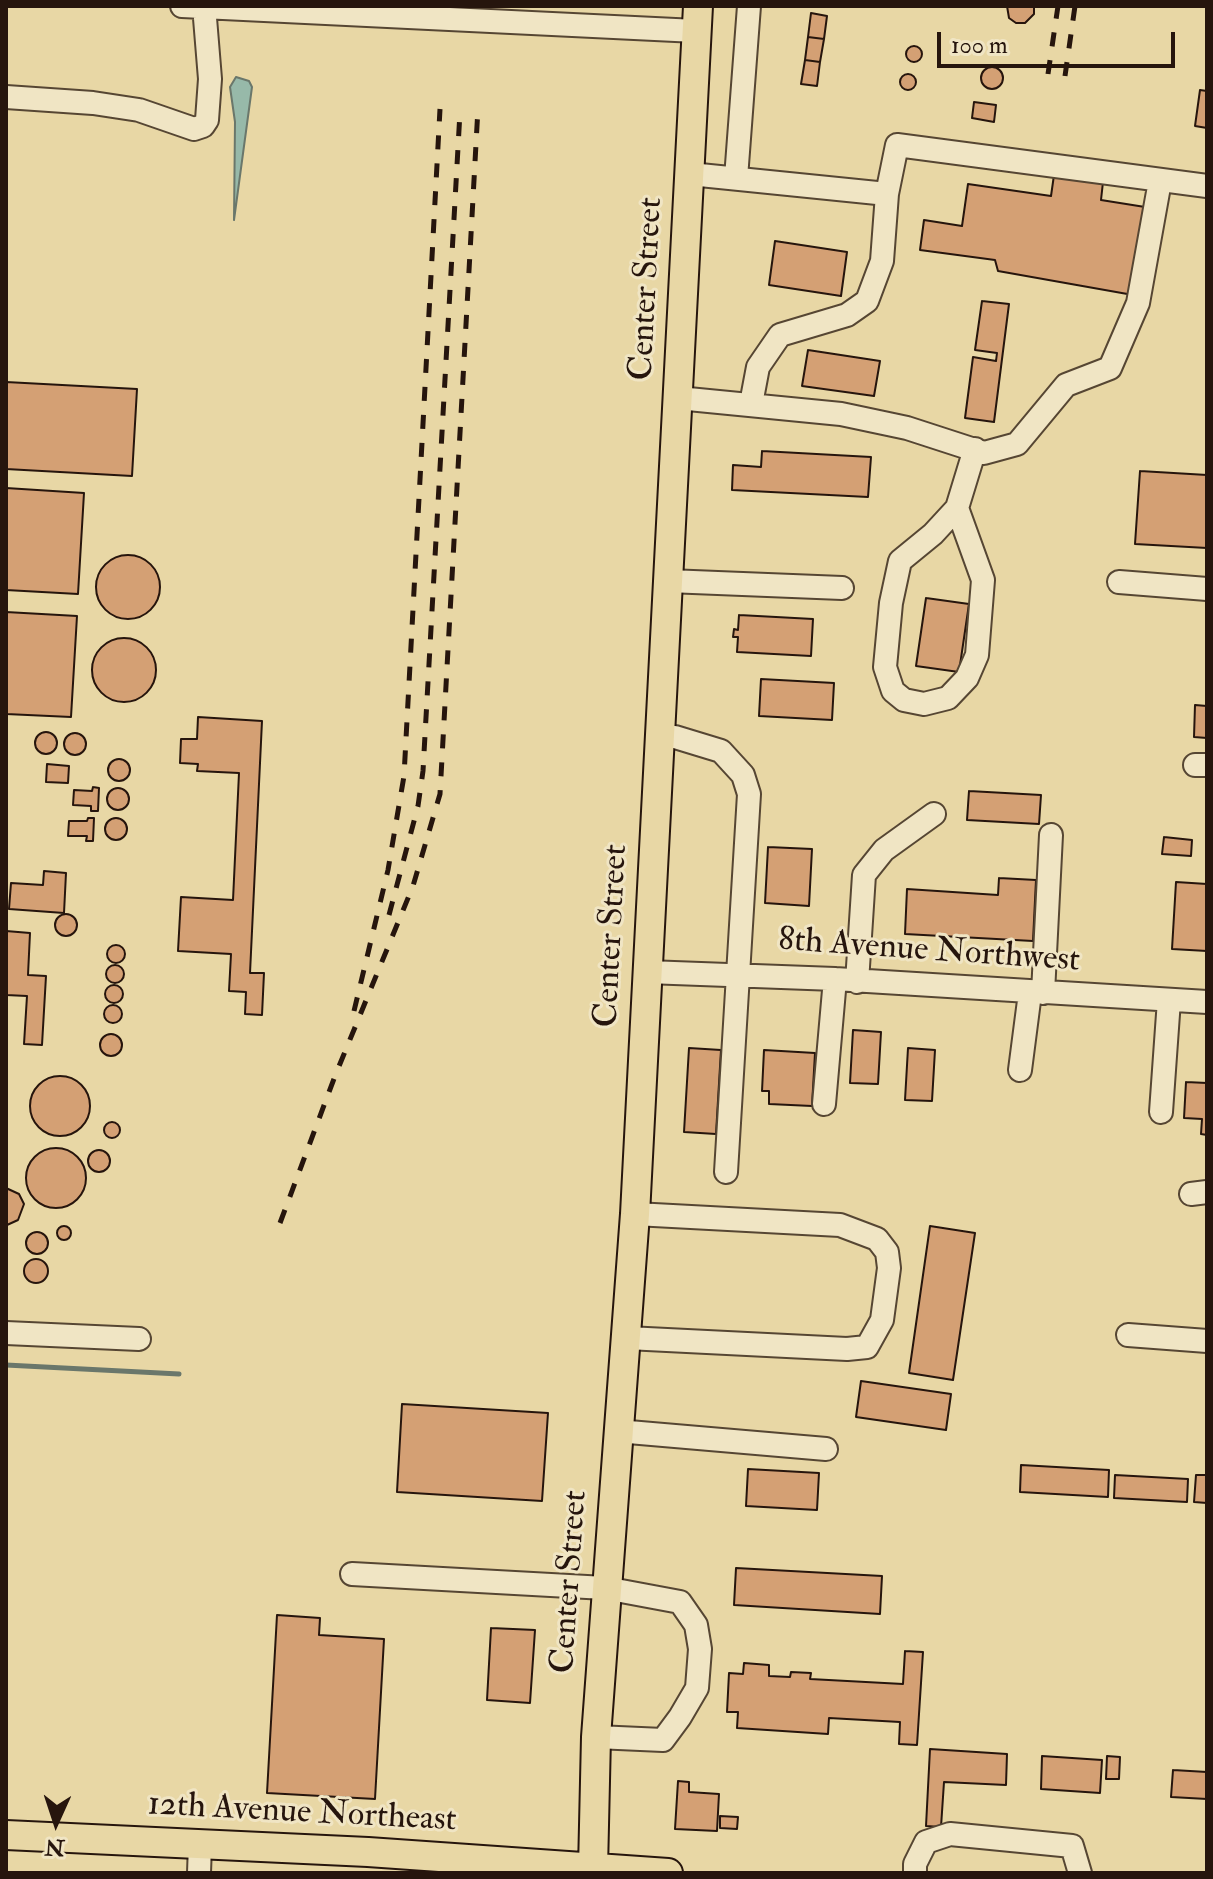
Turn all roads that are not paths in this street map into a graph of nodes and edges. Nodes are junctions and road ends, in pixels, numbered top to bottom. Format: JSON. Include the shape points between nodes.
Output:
{"nodes":[{"id":1,"x":197,"y":6,"type":"edge"},
{"id":2,"x":749,"y":6,"type":"edge"},
{"id":3,"x":405,"y":12,"type":"edge"},
{"id":4,"x":697,"y":19,"type":"edge"},
{"id":5,"x":6,"y":97,"type":"edge"},
{"id":6,"x":690,"y":174,"type":"junction"},
{"id":7,"x":736,"y":178,"type":"junction"},
{"id":8,"x":1160,"y":181,"type":"junction"},
{"id":9,"x":1207,"y":186,"type":"edge"},
{"id":10,"x":887,"y":194,"type":"junction"},
{"id":11,"x":678,"y":398,"type":"junction"},
{"id":12,"x":751,"y":404,"type":"junction"},
{"id":13,"x":975,"y":449,"type":"junction"},
{"id":14,"x":957,"y":508,"type":"junction"},
{"id":15,"x":668,"y":581,"type":"junction"},
{"id":16,"x":1119,"y":582,"type":"dead end"},
{"id":17,"x":842,"y":588,"type":"dead end"},
{"id":18,"x":1207,"y":589,"type":"edge"},
{"id":19,"x":660,"y":737,"type":"junction"},
{"id":20,"x":934,"y":814,"type":"dead end"},
{"id":21,"x":1051,"y":835,"type":"dead end"},
{"id":22,"x":647,"y":972,"type":"junction"},
{"id":23,"x":738,"y":975,"type":"junction"},
{"id":24,"x":846,"y":981,"type":"junction"},
{"id":25,"x":1036,"y":993,"type":"junction"},
{"id":26,"x":1169,"y":1000,"type":"junction"},
{"id":27,"x":1207,"y":1002,"type":"edge"},
{"id":28,"x":1020,"y":1070,"type":"dead end"},
{"id":29,"x":824,"y":1104,"type":"dead end"},
{"id":30,"x":1161,"y":1112,"type":"dead end"},
{"id":31,"x":726,"y":1172,"type":"dead end"},
{"id":32,"x":635,"y":1214,"type":"junction"},
{"id":33,"x":6,"y":1333,"type":"edge"},
{"id":34,"x":1128,"y":1335,"type":"dead end"},
{"id":35,"x":627,"y":1338,"type":"junction"},
{"id":36,"x":139,"y":1339,"type":"dead end"},
{"id":37,"x":1207,"y":1341,"type":"edge"},
{"id":38,"x":617,"y":1431,"type":"junction"},
{"id":39,"x":826,"y":1449,"type":"dead end"},
{"id":40,"x":352,"y":1574,"type":"dead end"},
{"id":41,"x":605,"y":1588,"type":"junction"},
{"id":42,"x":596,"y":1737,"type":"junction"},
{"id":43,"x":6,"y":1835,"type":"edge"},
{"id":44,"x":200,"y":1844,"type":"junction"},
{"id":45,"x":593,"y":1871,"type":"edge"},
{"id":46,"x":199,"y":1873,"type":"edge"},
{"id":47,"x":668,"y":1873,"type":"edge"},
{"id":48,"x":915,"y":1873,"type":"edge"},
{"id":49,"x":1080,"y":1873,"type":"edge"}],
"edges":[{"from":1,"to":3,"type":"street"},
{"from":1,"to":5,"type":"street","via":[[210,79],[203,126],[194,129],[139,110],[93,103]]},
{"from":2,"to":7,"type":"street"},
{"from":3,"to":4,"type":"street"},
{"from":4,"to":6,"type":"main road","name":"Center Street"},
{"from":6,"to":7,"type":"street"},
{"from":6,"to":11,"type":"main road","name":"Center Street"},
{"from":7,"to":10,"type":"street"},
{"from":8,"to":9,"type":"street"},
{"from":8,"to":10,"type":"street","via":[[897,145]]},
{"from":8,"to":13,"type":"street","via":[[1138,303],[1110,368],[1066,385],[1017,444],[984,453]]},
{"from":10,"to":12,"type":"street","via":[[882,261],[867,301],[847,315],[780,335],[758,367]]},
{"from":11,"to":12,"type":"street"},
{"from":11,"to":15,"type":"main road","name":"Center Street"},
{"from":12,"to":13,"type":"street","via":[[841,414]]},
{"from":13,"to":14,"type":"street"},
{"from":14,"to":14,"type":"street","via":[[983,580],[977,655],[967,678],[948,698],[924,704],[904,700],[893,691],[885,667],[900,561]]},
{"from":15,"to":17,"type":"street"},
{"from":15,"to":19,"type":"main road","name":"Center Street"},
{"from":16,"to":18,"type":"street"},
{"from":19,"to":22,"type":"main road","name":"Center Street"},
{"from":19,"to":23,"type":"street","via":[[721,751],[743,775],[749,794]]},
{"from":20,"to":24,"type":"street","via":[[884,850],[864,875]]},
{"from":21,"to":25,"type":"street"},
{"from":22,"to":23,"type":"street","name":"8th Avenue Northwest"},
{"from":22,"to":32,"type":"main road","name":"Center Street"},
{"from":23,"to":24,"type":"street","name":"8th Avenue Northwest"},
{"from":23,"to":31,"type":"street"},
{"from":24,"to":25,"type":"street","name":"8th Avenue Northwest"},
{"from":24,"to":29,"type":"street"},
{"from":25,"to":26,"type":"street","name":"8th Avenue Northwest"},
{"from":25,"to":28,"type":"street"},
{"from":26,"to":27,"type":"street","name":"8th Avenue Northwest"},
{"from":26,"to":30,"type":"street"},
{"from":32,"to":35,"type":"main road","name":"Center Street"},
{"from":32,"to":35,"type":"street","via":[[840,1225],[877,1239],[887,1252],[889,1268],[882,1320],[867,1347]]},
{"from":33,"to":36,"type":"street"},
{"from":34,"to":37,"type":"street"},
{"from":35,"to":38,"type":"main road","name":"Center Street"},
{"from":38,"to":39,"type":"street"},
{"from":38,"to":41,"type":"main road","name":"Center Street"},
{"from":40,"to":41,"type":"street"},
{"from":41,"to":42,"type":"main road","name":"Center Street"},
{"from":41,"to":42,"type":"street","via":[[680,1602],[696,1625],[700,1649],[697,1688],[663,1740]]},
{"from":42,"to":45,"type":"main road","name":"Center Street"},
{"from":43,"to":44,"type":"main road","name":"12th Avenue Northeast"},
{"from":44,"to":45,"type":"main road","name":"12th Avenue Northeast"},
{"from":44,"to":46,"type":"street"},
{"from":45,"to":47,"type":"main road","name":"12th Avenue Northeast"},
{"from":48,"to":49,"type":"street","via":[[926,1842],[950,1834],[1072,1846]]}]}
